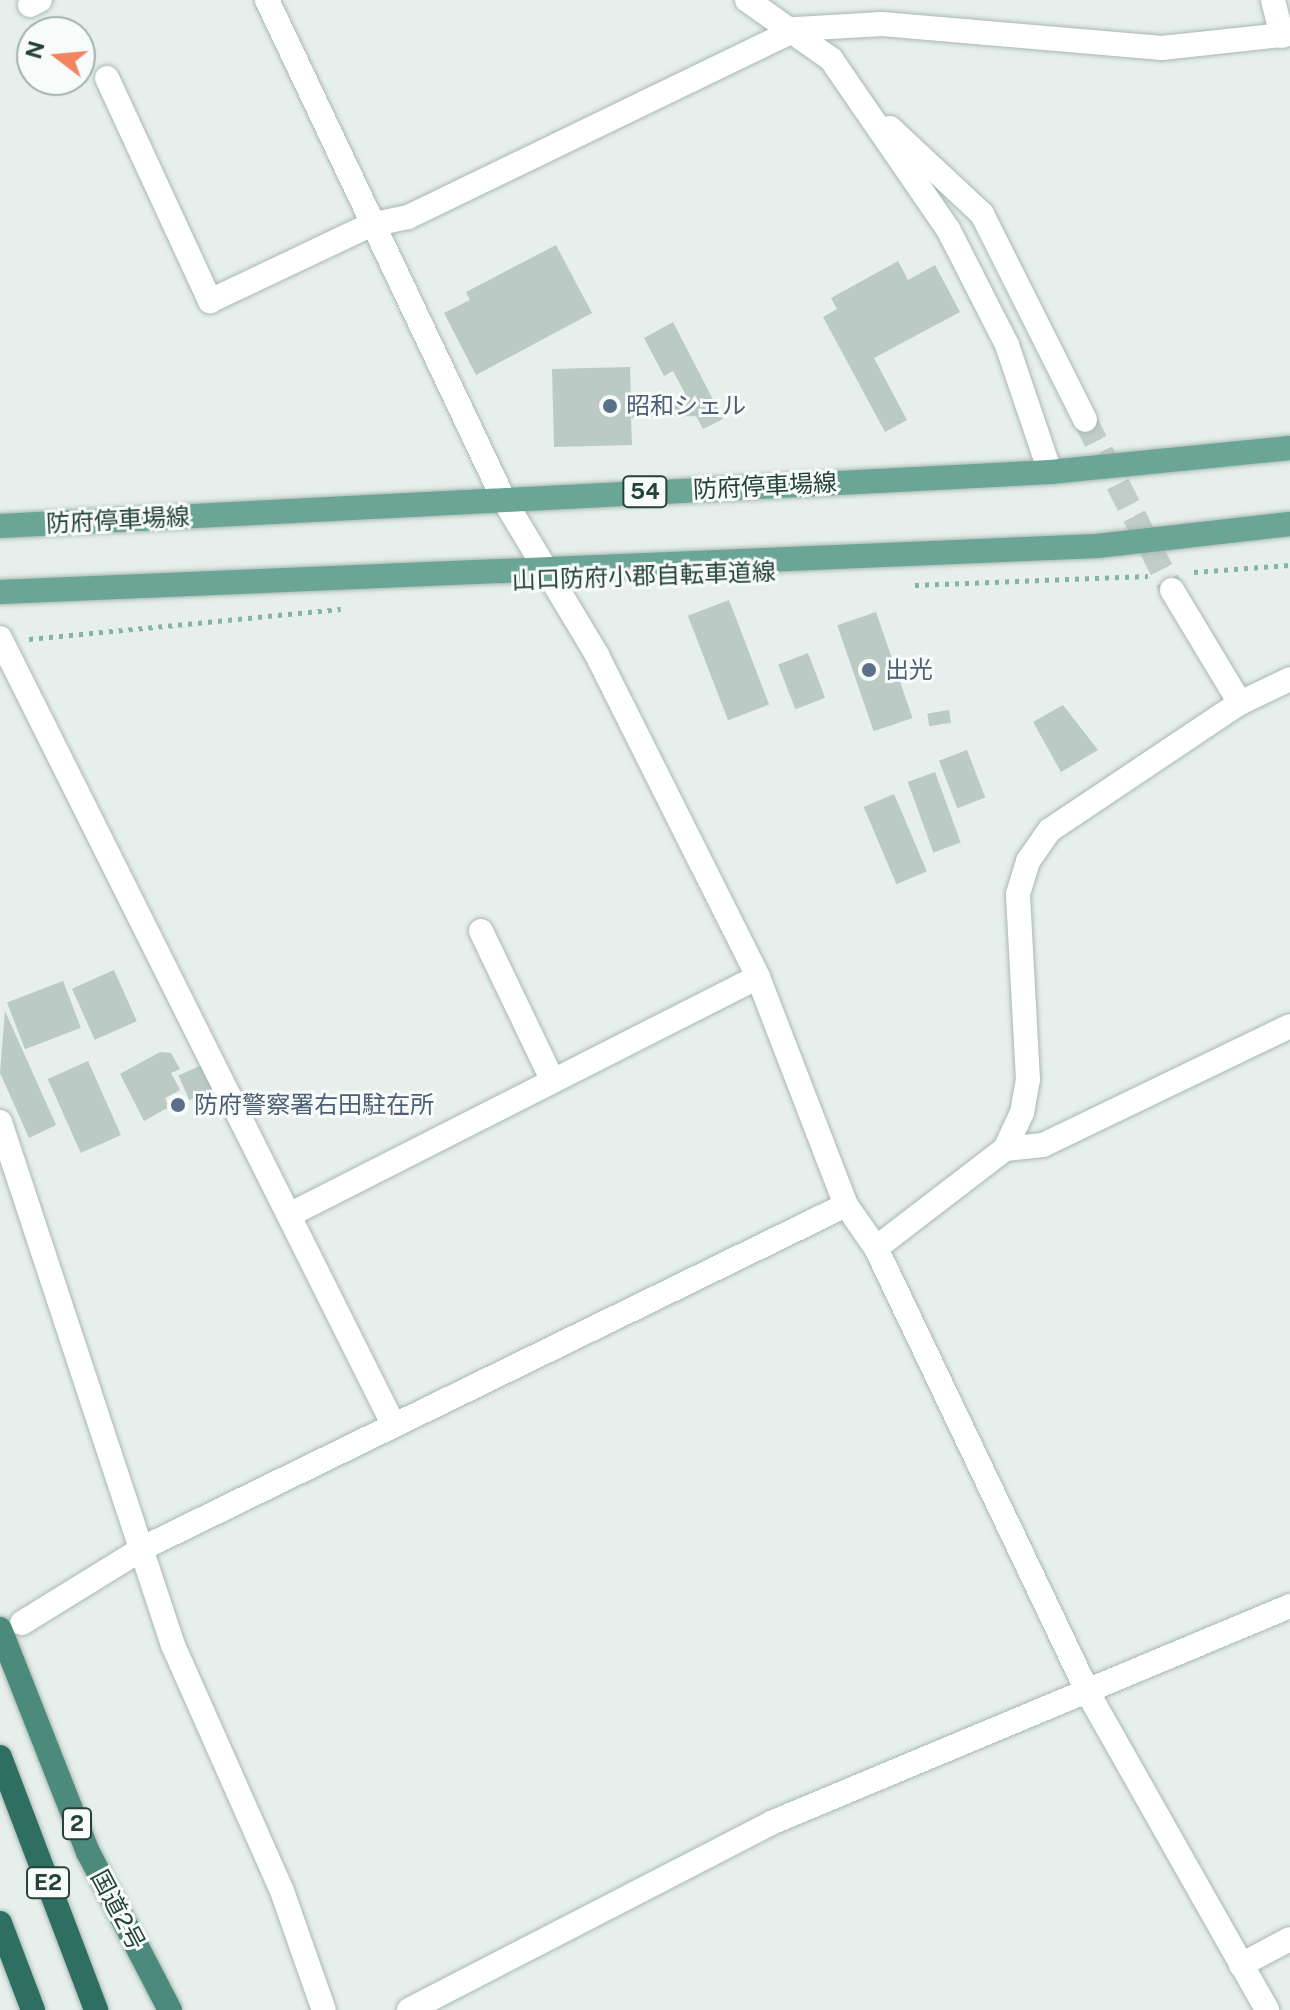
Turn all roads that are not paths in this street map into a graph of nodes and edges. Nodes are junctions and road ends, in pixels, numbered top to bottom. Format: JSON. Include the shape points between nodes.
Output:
{"nodes":[{"id":1,"x":267,"y":0,"type":"edge"},
{"id":2,"x":747,"y":0,"type":"edge"},
{"id":3,"x":1273,"y":0,"type":"edge"},
{"id":4,"x":797,"y":29,"type":"junction"},
{"id":5,"x":1286,"y":35,"type":"edge"},
{"id":6,"x":107,"y":78,"type":"dead end"},
{"id":7,"x":867,"y":109,"type":"junction"},
{"id":8,"x":370,"y":225,"type":"junction"},
{"id":9,"x":1085,"y":420,"type":"tunnel mouth"},
{"id":10,"x":1290,"y":448,"type":"edge"},
{"id":11,"x":1050,"y":472,"type":"junction"},
{"id":12,"x":504,"y":500,"type":"junction"},
{"id":13,"x":1290,"y":524,"type":"edge"},
{"id":14,"x":0,"y":526,"type":"edge"},
{"id":15,"x":543,"y":568,"type":"junction"},
{"id":16,"x":1169,"y":579,"type":"tunnel mouth"},
{"id":17,"x":0,"y":592,"type":"edge"},
{"id":18,"x":1,"y":640,"type":"edge"},
{"id":19,"x":1290,"y":679,"type":"edge"},
{"id":20,"x":1240,"y":703,"type":"junction"},
{"id":21,"x":481,"y":931,"type":"dead end"},
{"id":22,"x":758,"y":977,"type":"junction"},
{"id":23,"x":1290,"y":1026,"type":"edge"},
{"id":24,"x":553,"y":1081,"type":"junction"},
{"id":25,"x":0,"y":1122,"type":"edge"},
{"id":26,"x":1005,"y":1149,"type":"junction"},
{"id":27,"x":846,"y":1205,"type":"junction"},
{"id":28,"x":289,"y":1215,"type":"junction"},
{"id":29,"x":876,"y":1248,"type":"junction"},
{"id":30,"x":393,"y":1424,"type":"junction"},
{"id":31,"x":145,"y":1547,"type":"junction"},
{"id":32,"x":1290,"y":1606,"type":"edge"},
{"id":33,"x":11,"y":1626,"type":"edge"},
{"id":34,"x":1088,"y":1693,"type":"junction"},
{"id":35,"x":0,"y":1757,"type":"edge"},
{"id":36,"x":0,"y":1923,"type":"edge"},
{"id":37,"x":1290,"y":1939,"type":"edge"},
{"id":38,"x":1241,"y":1965,"type":"junction"},
{"id":39,"x":33,"y":2010,"type":"edge"},
{"id":40,"x":96,"y":2010,"type":"edge"},
{"id":41,"x":170,"y":2010,"type":"edge"},
{"id":42,"x":324,"y":2010,"type":"edge"},
{"id":43,"x":409,"y":2010,"type":"edge"},
{"id":44,"x":1267,"y":2010,"type":"edge"}],
"edges":[{"from":1,"to":8,"type":"street"},
{"from":2,"to":4,"type":"street"},
{"from":3,"to":5,"type":"street"},
{"from":4,"to":5,"type":"street","via":[[882,24],[1162,48]]},
{"from":4,"to":7,"type":"street","via":[[831,59]]},
{"from":4,"to":8,"type":"street","via":[[408,217]]},
{"from":6,"to":8,"type":"street","via":[[210,301]]},
{"from":7,"to":9,"type":"street","via":[[982,214]]},
{"from":7,"to":11,"type":"street","via":[[948,229],[1007,345]]},
{"from":8,"to":12,"type":"street"},
{"from":10,"to":11,"type":"main road","name":"防府停車場線","number":"54"},
{"from":11,"to":12,"type":"main road","name":"防府停車場線","number":"54"},
{"from":12,"to":14,"type":"main road","name":"防府停車場線","number":"54"},
{"from":12,"to":15,"type":"street"},
{"from":13,"to":15,"type":"main road","via":[[1097,546]]},
{"from":15,"to":17,"type":"main road"},
{"from":15,"to":22,"type":"street","via":[[597,655]]},
{"from":16,"to":20,"type":"street"},
{"from":18,"to":28,"type":"street"},
{"from":19,"to":20,"type":"street"},
{"from":20,"to":26,"type":"street","via":[[1087,801],[1050,830],[1028,861],[1016,938],[1028,1080]]},
{"from":21,"to":24,"type":"street"},
{"from":22,"to":24,"type":"street"},
{"from":22,"to":27,"type":"street"},
{"from":23,"to":26,"type":"street","via":[[1043,1145]]},
{"from":24,"to":28,"type":"street"},
{"from":25,"to":31,"type":"street"},
{"from":26,"to":29,"type":"street"},
{"from":27,"to":29,"type":"street"},
{"from":27,"to":30,"type":"street"},
{"from":28,"to":30,"type":"street"},
{"from":29,"to":34,"type":"street"},
{"from":30,"to":31,"type":"street"},
{"from":31,"to":33,"type":"street"},
{"from":31,"to":42,"type":"street","via":[[173,1645],[282,1891]]},
{"from":32,"to":34,"type":"street"},
{"from":33,"to":41,"type":"highway","name":"国道2号","number":"2","via":[[88,1852]]},
{"from":34,"to":38,"type":"street"},
{"from":34,"to":43,"type":"street","via":[[771,1823]]},
{"from":35,"to":40,"type":"highway","number":"E2"},
{"from":36,"to":39,"type":"highway","number":"E2"},
{"from":37,"to":38,"type":"street"},
{"from":38,"to":44,"type":"street"}]}
